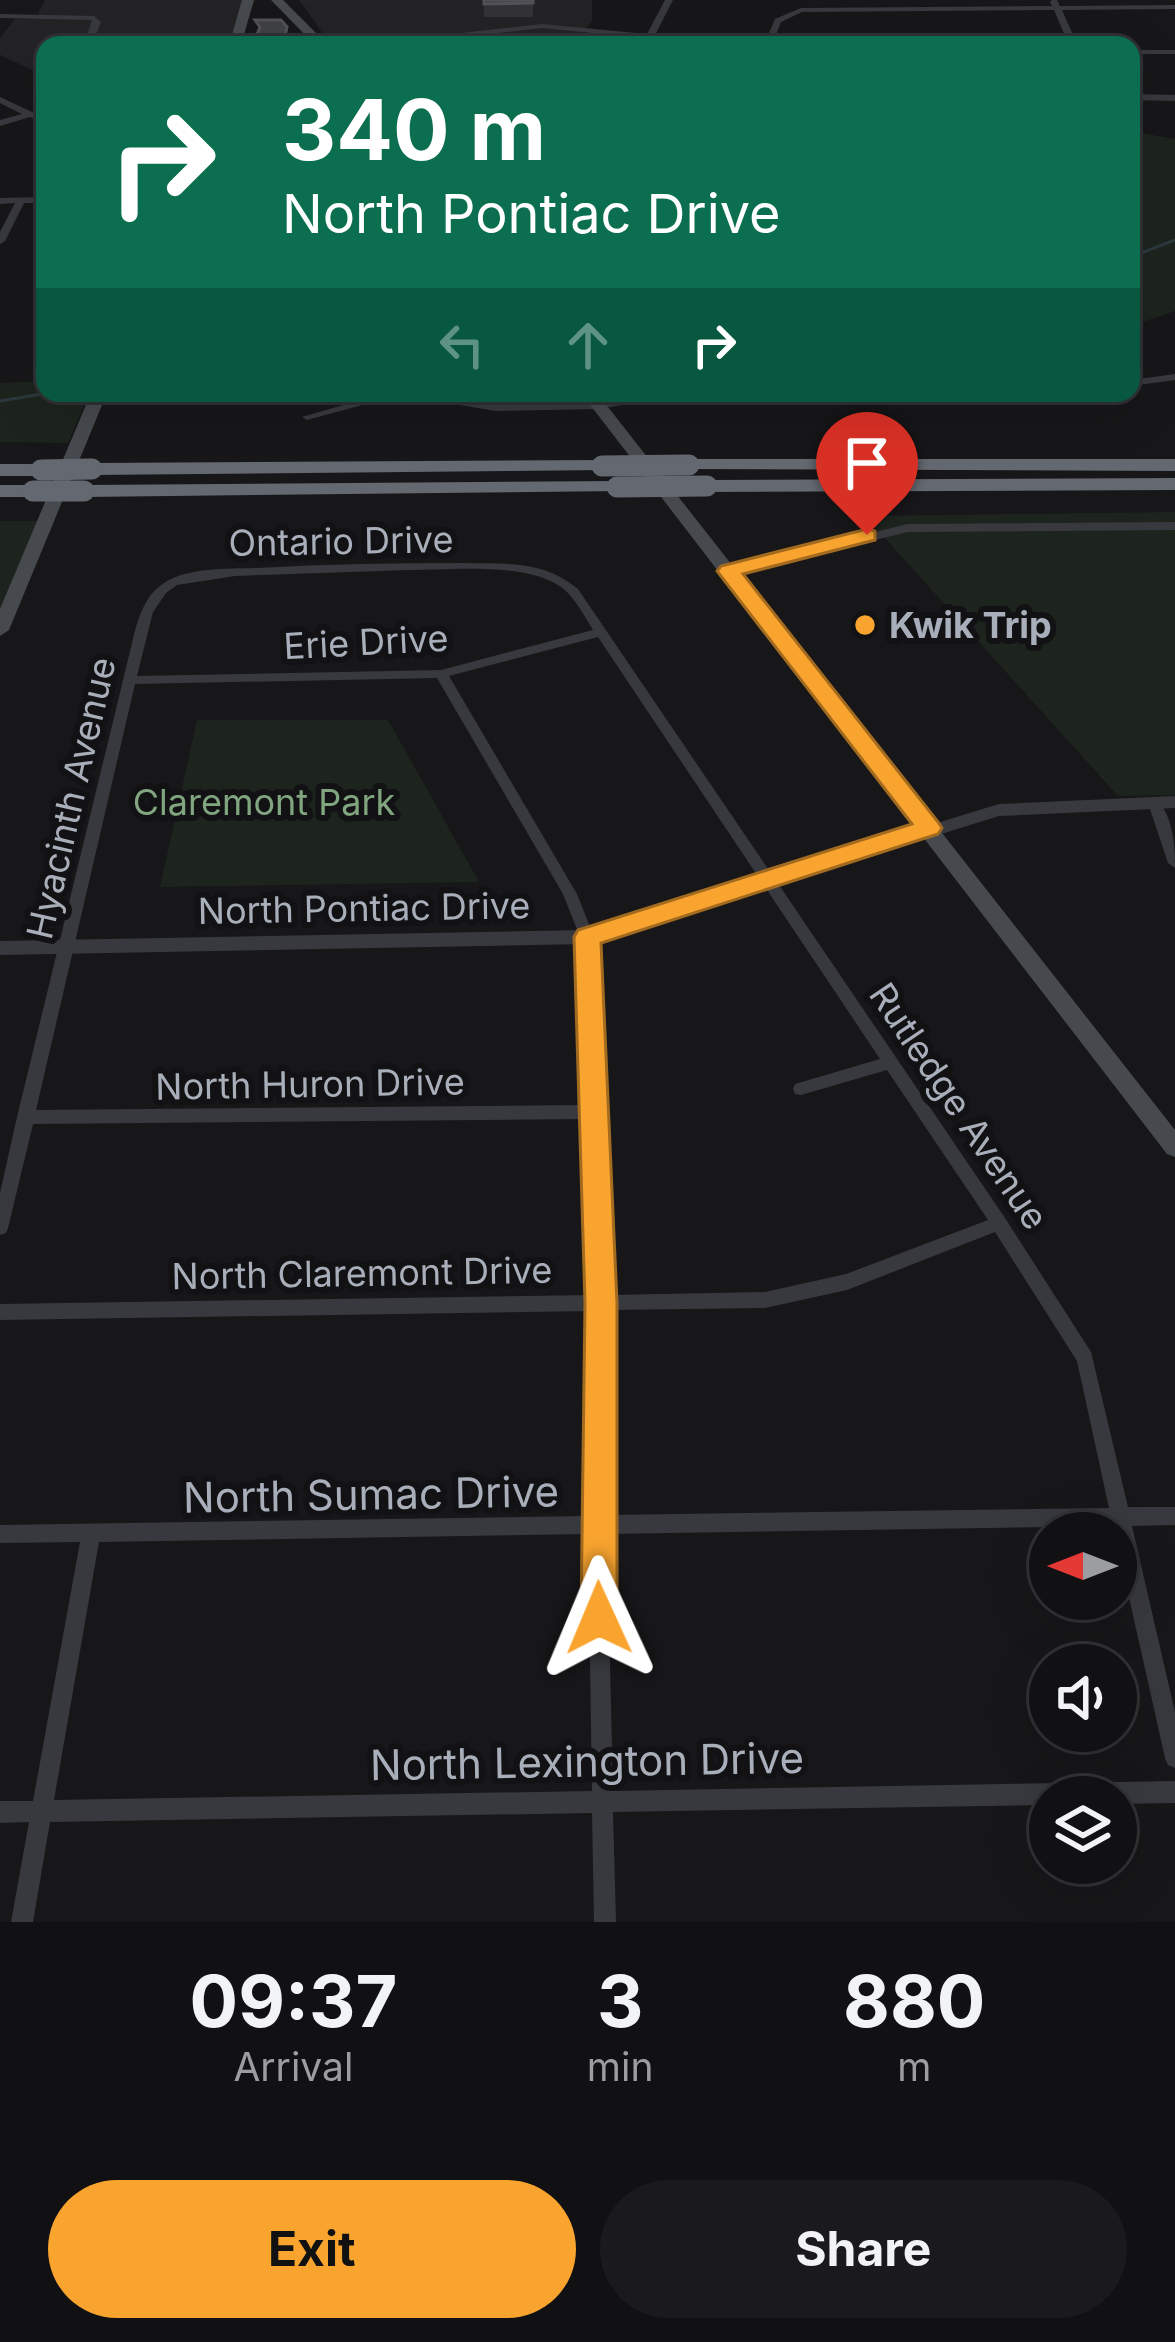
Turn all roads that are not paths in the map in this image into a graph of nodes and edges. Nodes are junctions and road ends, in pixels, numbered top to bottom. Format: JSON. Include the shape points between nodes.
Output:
{"nodes":[{"id":1,"x":669,"y":0,"type":"edge"},
{"id":2,"x":288,"y":3,"type":"edge"},
{"id":3,"x":1054,"y":4,"type":"edge"},
{"id":4,"x":248,"y":7,"type":"edge"},
{"id":5,"x":1175,"y":7,"type":"edge"},
{"id":6,"x":0,"y":16,"type":"edge"},
{"id":7,"x":92,"y":36,"type":"edge"},
{"id":8,"x":238,"y":36,"type":"edge"},
{"id":9,"x":316,"y":36,"type":"edge"},
{"id":10,"x":453,"y":36,"type":"edge"},
{"id":11,"x":650,"y":36,"type":"joint"},
{"id":12,"x":772,"y":36,"type":"edge"},
{"id":13,"x":1072,"y":36,"type":"edge"},
{"id":14,"x":1140,"y":52,"type":"edge"},
{"id":15,"x":1175,"y":52,"type":"edge"},
{"id":16,"x":1140,"y":97,"type":"edge"},
{"id":17,"x":1175,"y":98,"type":"edge"},
{"id":18,"x":0,"y":100,"type":"edge"},
{"id":19,"x":31,"y":114,"type":"junction"},
{"id":20,"x":36,"y":116,"type":"edge"},
{"id":21,"x":0,"y":123,"type":"edge"},
{"id":22,"x":0,"y":200,"type":"edge"},
{"id":23,"x":21,"y":200,"type":"junction"},
{"id":24,"x":36,"y":200,"type":"edge"},
{"id":25,"x":0,"y":241,"type":"edge"},
{"id":26,"x":1175,"y":377,"type":"edge"},
{"id":27,"x":1140,"y":382,"type":"edge"},
{"id":28,"x":95,"y":402,"type":"edge"},
{"id":29,"x":362,"y":402,"type":"edge"},
{"id":30,"x":458,"y":402,"type":"edge"},
{"id":31,"x":563,"y":402,"type":"edge"},
{"id":32,"x":596,"y":402,"type":"edge"},
{"id":33,"x":307,"y":417,"type":"dead end"},
{"id":34,"x":1175,"y":465,"type":"edge"},
{"id":35,"x":0,"y":470,"type":"edge"},
{"id":36,"x":37,"y":480,"type":"junction"},
{"id":37,"x":88,"y":480,"type":"junction"},
{"id":38,"x":1175,"y":484,"type":"edge"},
{"id":39,"x":0,"y":491,"type":"edge"},
{"id":40,"x":1175,"y":526,"type":"edge"},
{"id":41,"x":533,"y":570,"type":"joint"},
{"id":42,"x":728,"y":571,"type":"junction"},
{"id":43,"x":155,"y":595,"type":"joint"},
{"id":44,"x":0,"y":630,"type":"edge"},
{"id":45,"x":601,"y":632,"type":"junction"},
{"id":46,"x":441,"y":674,"type":"junction"},
{"id":47,"x":130,"y":680,"type":"junction"},
{"id":48,"x":1155,"y":802,"type":"junction"},
{"id":49,"x":1175,"y":802,"type":"edge"},
{"id":50,"x":929,"y":828,"type":"junction"},
{"id":51,"x":1175,"y":863,"type":"edge"},
{"id":52,"x":769,"y":882,"type":"junction"},
{"id":53,"x":587,"y":937,"type":"junction"},
{"id":54,"x":67,"y":946,"type":"junction"},
{"id":55,"x":0,"y":948,"type":"edge"},
{"id":56,"x":891,"y":1063,"type":"junction"},
{"id":57,"x":801,"y":1089,"type":"dead end"},
{"id":58,"x":596,"y":1112,"type":"junction"},
{"id":59,"x":26,"y":1117,"type":"junction"},
{"id":60,"x":1175,"y":1147,"type":"edge"},
{"id":61,"x":999,"y":1223,"type":"junction"},
{"id":62,"x":0,"y":1228,"type":"edge"},
{"id":63,"x":601,"y":1303,"type":"junction"},
{"id":64,"x":0,"y":1312,"type":"edge"},
{"id":65,"x":1120,"y":1512,"type":"edge"},
{"id":66,"x":1137,"y":1516,"type":"edge"},
{"id":67,"x":1175,"y":1516,"type":"edge"},
{"id":68,"x":1029,"y":1518,"type":"edge"},
{"id":69,"x":597,"y":1527,"type":"junction"},
{"id":70,"x":91,"y":1533,"type":"junction"},
{"id":71,"x":0,"y":1534,"type":"edge"},
{"id":72,"x":1137,"y":1588,"type":"edge"},
{"id":73,"x":1175,"y":1758,"type":"edge"},
{"id":74,"x":1175,"y":1792,"type":"edge"},
{"id":75,"x":603,"y":1800,"type":"junction"},
{"id":76,"x":43,"y":1810,"type":"junction"},
{"id":77,"x":0,"y":1812,"type":"edge"},
{"id":78,"x":22,"y":1922,"type":"edge"},
{"id":79,"x":605,"y":1922,"type":"edge"}],
"edges":[{"from":1,"to":11,"type":"street"},
{"from":2,"to":4,"type":"main road"},
{"from":2,"to":9,"type":"main road"},
{"from":3,"to":5,"type":"street"},
{"from":3,"to":12,"type":"street","via":[[801,10],[778,21]]},
{"from":3,"to":13,"type":"street"},
{"from":4,"to":8,"type":"main road"},
{"from":6,"to":7,"type":"street","via":[[94,18]]},
{"from":10,"to":11,"type":"street","via":[[542,26]]},
{"from":14,"to":15,"type":"street"},
{"from":16,"to":17,"type":"street"},
{"from":18,"to":19,"type":"street"},
{"from":19,"to":20,"type":"street"},
{"from":19,"to":21,"type":"street"},
{"from":22,"to":23,"type":"street"},
{"from":23,"to":24,"type":"street"},
{"from":23,"to":25,"type":"street"},
{"from":26,"to":27,"type":"street"},
{"from":28,"to":44,"type":"main road"},
{"from":29,"to":33,"type":"street"},
{"from":30,"to":31,"type":"street"},
{"from":32,"to":42,"type":"main road"},
{"from":34,"to":37,"type":"highway","bridge":true,"via":[[602,466]]},
{"from":35,"to":36,"type":"highway"},
{"from":36,"to":37,"type":"highway","bridge":true},
{"from":36,"to":39,"type":"highway"},
{"from":37,"to":38,"type":"highway","bridge":true},
{"from":40,"to":42,"type":"street","via":[[908,528]]},
{"from":41,"to":43,"type":"street","name":"Ontario Drive","via":[[239,572],[177,579]]},
{"from":41,"to":45,"type":"street","name":"Rutledge Avenue","via":[[574,592]]},
{"from":42,"to":50,"type":"main road"},
{"from":43,"to":47,"type":"street","name":"Hyacinth Avenue"},
{"from":45,"to":46,"type":"street","name":"Erie Drive"},
{"from":45,"to":52,"type":"street","name":"Rutledge Avenue"},
{"from":46,"to":47,"type":"street","name":"Erie Drive"},
{"from":46,"to":53,"type":"street","via":[[570,894]]},
{"from":47,"to":54,"type":"street","name":"Hyacinth Avenue"},
{"from":48,"to":49,"type":"street","name":"North Pontiac Drive"},
{"from":48,"to":50,"type":"street","name":"North Pontiac Drive","via":[[1028,806]]},
{"from":48,"to":51,"type":"street"},
{"from":50,"to":52,"type":"street","name":"North Pontiac Drive"},
{"from":50,"to":60,"type":"main road"},
{"from":52,"to":53,"type":"street","name":"North Pontiac Drive"},
{"from":52,"to":56,"type":"street","name":"Rutledge Avenue"},
{"from":53,"to":54,"type":"street","name":"North Pontiac Drive"},
{"from":53,"to":58,"type":"street"},
{"from":54,"to":55,"type":"street","name":"North Pontiac Drive"},
{"from":54,"to":59,"type":"street","name":"Hyacinth Avenue"},
{"from":56,"to":57,"type":"street"},
{"from":56,"to":61,"type":"street","name":"Rutledge Avenue"},
{"from":58,"to":59,"type":"street","name":"North Huron Drive"},
{"from":58,"to":63,"type":"street"},
{"from":59,"to":62,"type":"street","name":"Hyacinth Avenue"},
{"from":61,"to":63,"type":"street","name":"North Claremont Drive","via":[[808,1294]]},
{"from":61,"to":65,"type":"street","name":"Rutledge Avenue","via":[[1084,1358]]},
{"from":63,"to":64,"type":"street","name":"North Claremont Drive"},
{"from":63,"to":69,"type":"street"},
{"from":66,"to":67,"type":"street","name":"North Sumac Drive"},
{"from":68,"to":69,"type":"street","name":"North Sumac Drive"},
{"from":69,"to":70,"type":"street","name":"North Sumac Drive"},
{"from":69,"to":75,"type":"street"},
{"from":70,"to":71,"type":"street","name":"North Sumac Drive"},
{"from":70,"to":76,"type":"street"},
{"from":72,"to":73,"type":"street","name":"Rutledge Avenue"},
{"from":74,"to":75,"type":"street","name":"North Lexington Drive"},
{"from":75,"to":76,"type":"street","name":"North Lexington Drive"},
{"from":75,"to":79,"type":"street"},
{"from":76,"to":77,"type":"street","name":"North Lexington Drive"},
{"from":76,"to":78,"type":"street"}]}
